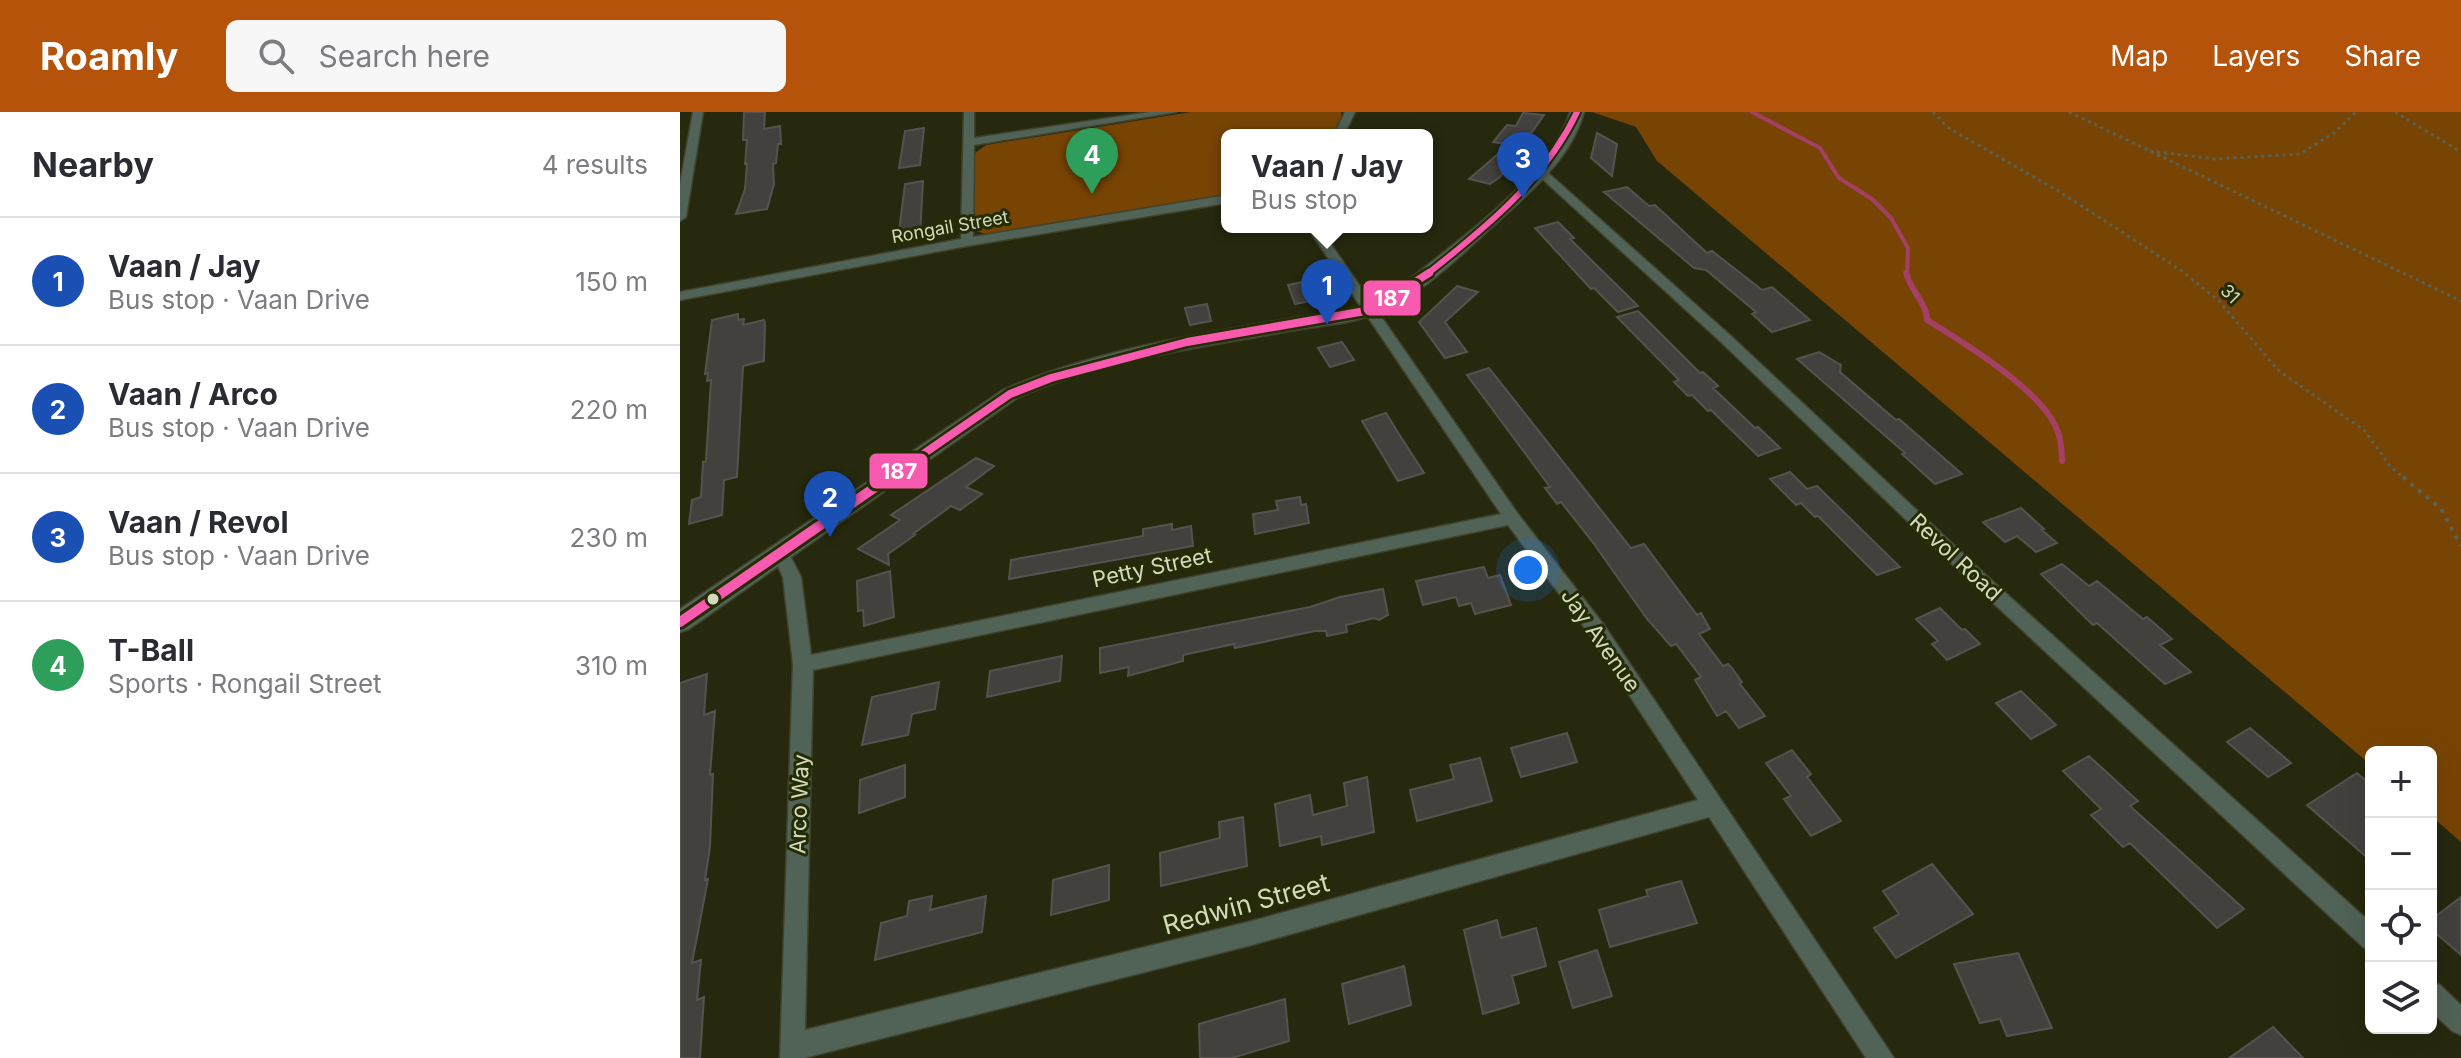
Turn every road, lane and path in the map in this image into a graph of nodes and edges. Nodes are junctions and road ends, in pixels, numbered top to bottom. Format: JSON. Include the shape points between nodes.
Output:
{"nodes":[{"id":1,"x":698,"y":112,"type":"edge"},
{"id":2,"x":969,"y":112,"type":"edge"},
{"id":3,"x":1171,"y":112,"type":"edge"},
{"id":4,"x":1577,"y":112,"type":"edge"},
{"id":5,"x":1933,"y":112,"type":"edge"},
{"id":6,"x":2069,"y":112,"type":"edge"},
{"id":7,"x":2356,"y":112,"type":"edge"},
{"id":8,"x":2395,"y":112,"type":"edge"},
{"id":9,"x":970,"y":142,"type":"junction"},
{"id":10,"x":2146,"y":151,"type":"junction"},
{"id":11,"x":2461,"y":152,"type":"edge"},
{"id":12,"x":1542,"y":173,"type":"junction"},
{"id":13,"x":1221,"y":200,"type":"edge"},
{"id":14,"x":680,"y":217,"type":"edge"},
{"id":15,"x":1317,"y":233,"type":"edge"},
{"id":16,"x":967,"y":242,"type":"junction"},
{"id":17,"x":680,"y":296,"type":"edge"},
{"id":18,"x":2461,"y":301,"type":"edge"},
{"id":19,"x":1371,"y":310,"type":"junction"},
{"id":20,"x":1512,"y":518,"type":"junction"},
{"id":21,"x":2461,"y":546,"type":"edge"},
{"id":22,"x":781,"y":554,"type":"junction"},
{"id":23,"x":680,"y":622,"type":"edge"},
{"id":24,"x":803,"y":664,"type":"junction"},
{"id":25,"x":1713,"y":806,"type":"junction"},
{"id":26,"x":2365,"y":933,"type":"edge"},
{"id":27,"x":2437,"y":1000,"type":"edge"},
{"id":28,"x":2461,"y":1022,"type":"edge"},
{"id":29,"x":792,"y":1052,"type":"edge"},
{"id":30,"x":1881,"y":1058,"type":"edge"}],
"edges":[{"from":1,"to":14,"type":"street"},
{"from":2,"to":9,"type":"street"},
{"from":3,"to":9,"type":"street"},
{"from":4,"to":12,"type":"street","via":[[1570,137]]},
{"from":5,"to":21,"type":"path","name":"31","via":[[1947,127],[2060,192],[2219,301],[2278,370],[2365,431],[2390,466],[2441,509]]},
{"from":6,"to":10,"type":"path"},
{"from":7,"to":10,"type":"path","via":[[2300,154],[2214,159]]},
{"from":8,"to":11,"type":"path"},
{"from":9,"to":16,"type":"street"},
{"from":10,"to":18,"type":"path"},
{"from":12,"to":19,"type":"street","via":[[1398,297]]},
{"from":12,"to":26,"type":"street","name":"Revol Road"},
{"from":13,"to":16,"type":"street","name":"Rongail Street"},
{"from":15,"to":19,"type":"street","name":"Jay Avenue"},
{"from":16,"to":17,"type":"street","name":"Rongail Street"},
{"from":19,"to":20,"type":"street","name":"Jay Avenue"},
{"from":19,"to":22,"type":"street","via":[[1050,376],[1010,394]]},
{"from":20,"to":24,"type":"street","name":"Petty Street"},
{"from":20,"to":25,"type":"street","name":"Jay Avenue","via":[[1597,630]]},
{"from":22,"to":23,"type":"street"},
{"from":22,"to":24,"type":"street","name":"Arco Way","via":[[792,577]]},
{"from":24,"to":29,"type":"street","name":"Arco Way"},
{"from":25,"to":29,"type":"street","name":"Redwin Street"},
{"from":25,"to":30,"type":"street","name":"Jay Avenue"},
{"from":27,"to":28,"type":"street"}]}
